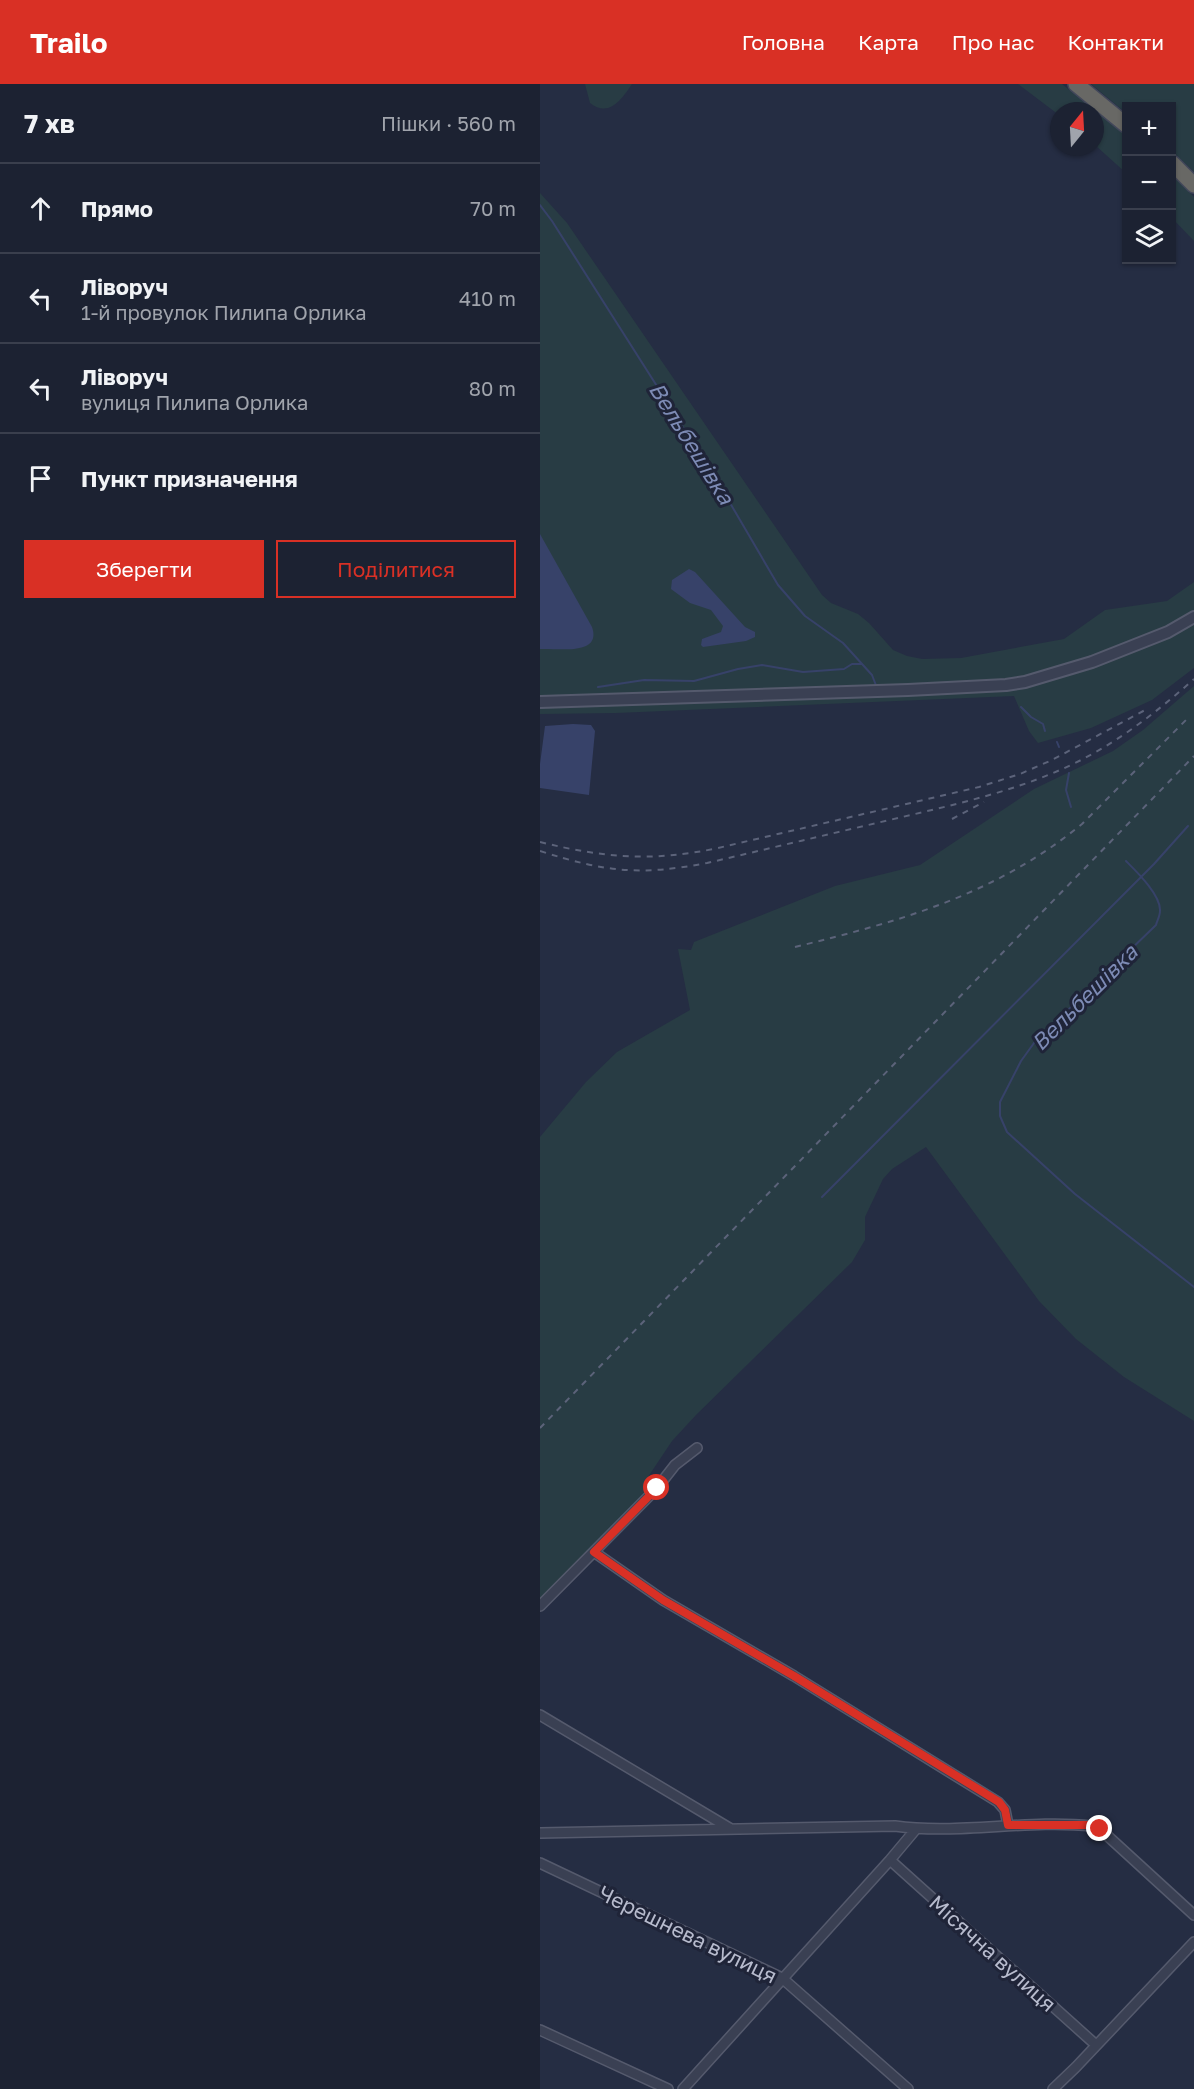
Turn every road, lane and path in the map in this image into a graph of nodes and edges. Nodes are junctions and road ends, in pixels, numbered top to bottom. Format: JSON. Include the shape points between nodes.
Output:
{"nodes":[{"id":1,"x":1076,"y":84,"type":"edge"},
{"id":2,"x":1122,"y":122,"type":"edge"},
{"id":3,"x":1176,"y":167,"type":"edge"},
{"id":4,"x":1194,"y":184,"type":"edge"},
{"id":5,"x":1194,"y":618,"type":"edge"},
{"id":6,"x":540,"y":702,"type":"edge"},
{"id":7,"x":697,"y":1448,"type":"dead end"},
{"id":8,"x":594,"y":1552,"type":"junction"},
{"id":9,"x":540,"y":1606,"type":"edge"},
{"id":10,"x":540,"y":1715,"type":"edge"},
{"id":11,"x":1008,"y":1825,"type":"junction"},
{"id":12,"x":732,"y":1829,"type":"junction"},
{"id":13,"x":916,"y":1829,"type":"junction"},
{"id":14,"x":540,"y":1833,"type":"edge"},
{"id":15,"x":890,"y":1860,"type":"junction"},
{"id":16,"x":540,"y":1863,"type":"edge"},
{"id":17,"x":1194,"y":1915,"type":"edge"},
{"id":18,"x":1194,"y":1942,"type":"edge"},
{"id":19,"x":782,"y":1978,"type":"junction"},
{"id":20,"x":540,"y":2030,"type":"edge"},
{"id":21,"x":1096,"y":2045,"type":"junction"},
{"id":22,"x":668,"y":2089,"type":"edge"},
{"id":23,"x":682,"y":2089,"type":"edge"},
{"id":24,"x":908,"y":2089,"type":"edge"},
{"id":25,"x":1053,"y":2089,"type":"edge"}],
"edges":[{"from":1,"to":2,"type":"highway"},
{"from":3,"to":4,"type":"highway"},
{"from":5,"to":6,"type":"street","via":[[1092,662],[1006,685]]},
{"from":7,"to":8,"type":"street","via":[[675,1465]]},
{"from":8,"to":9,"type":"street"},
{"from":8,"to":11,"type":"street","via":[[663,1600],[999,1802]]},
{"from":10,"to":12,"type":"street"},
{"from":11,"to":13,"type":"street"},
{"from":11,"to":17,"type":"street","via":[[1096,1827]]},
{"from":12,"to":13,"type":"street"},
{"from":12,"to":14,"type":"street"},
{"from":13,"to":15,"type":"street"},
{"from":15,"to":19,"type":"street"},
{"from":15,"to":21,"type":"street","name":"Місячна вулиця"},
{"from":16,"to":19,"type":"street","name":"Черешнева вулиця"},
{"from":18,"to":21,"type":"street"},
{"from":19,"to":23,"type":"street"},
{"from":19,"to":24,"type":"street","name":"Черешнева вулиця"},
{"from":20,"to":22,"type":"street"},
{"from":21,"to":25,"type":"street"}]}
